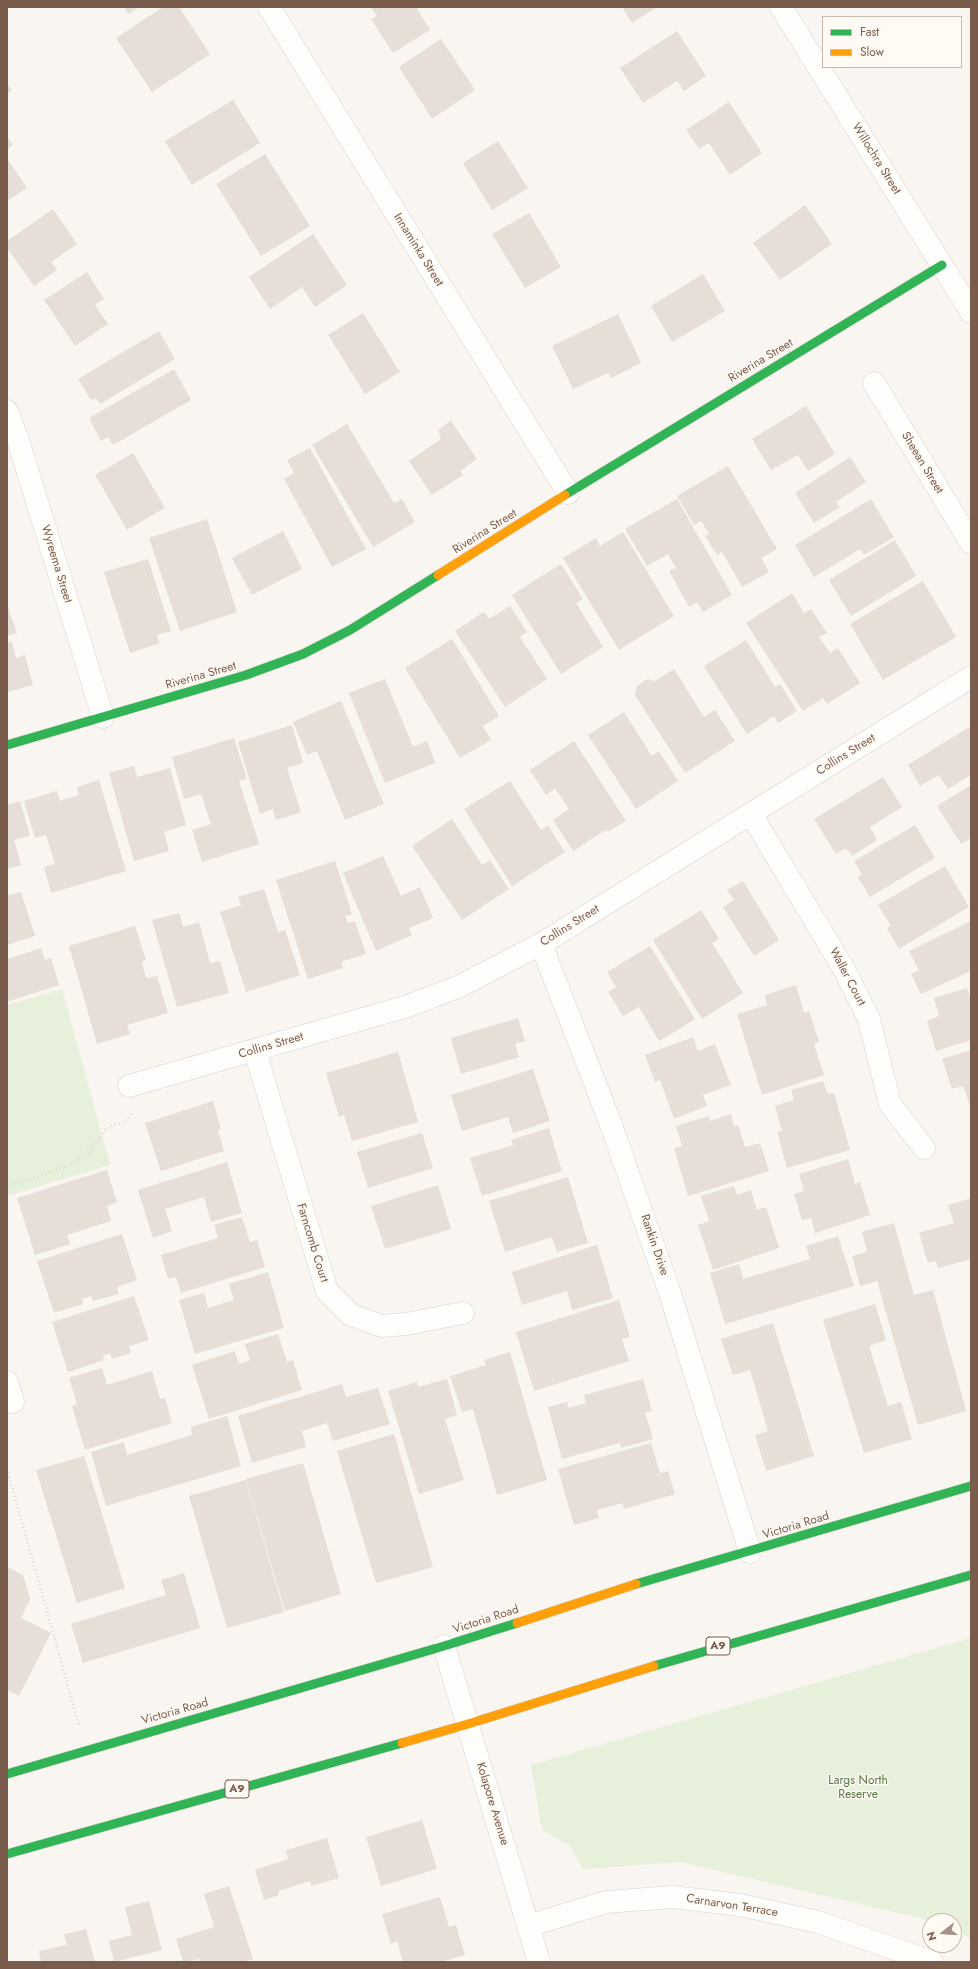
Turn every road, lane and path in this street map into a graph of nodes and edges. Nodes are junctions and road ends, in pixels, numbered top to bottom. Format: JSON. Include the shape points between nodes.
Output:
{"nodes":[{"id":1,"x":269,"y":7,"type":"edge"},
{"id":2,"x":781,"y":7,"type":"edge"},
{"id":3,"x":942,"y":265,"type":"junction"},
{"id":4,"x":971,"y":312,"type":"edge"},
{"id":5,"x":874,"y":383,"type":"dead end"},
{"id":6,"x":7,"y":411,"type":"edge"},
{"id":7,"x":568,"y":493,"type":"junction"},
{"id":8,"x":971,"y":543,"type":"edge"},
{"id":9,"x":971,"y":677,"type":"edge"},
{"id":10,"x":103,"y":717,"type":"junction"},
{"id":11,"x":7,"y":745,"type":"edge"},
{"id":12,"x":751,"y":814,"type":"junction"},
{"id":13,"x":541,"y":944,"type":"junction"},
{"id":14,"x":255,"y":1051,"type":"junction"},
{"id":15,"x":129,"y":1086,"type":"joint"},
{"id":16,"x":924,"y":1148,"type":"dead end"},
{"id":17,"x":7,"y":1186,"type":"edge"},
{"id":18,"x":463,"y":1313,"type":"dead end"},
{"id":19,"x":7,"y":1469,"type":"edge"},
{"id":20,"x":971,"y":1486,"type":"edge"},
{"id":21,"x":750,"y":1552,"type":"junction"},
{"id":22,"x":971,"y":1575,"type":"edge"},
{"id":23,"x":444,"y":1646,"type":"junction"},
{"id":24,"x":468,"y":1724,"type":"junction"},
{"id":25,"x":86,"y":1750,"type":"junction"},
{"id":26,"x":7,"y":1774,"type":"edge"},
{"id":27,"x":7,"y":1854,"type":"edge"},
{"id":28,"x":528,"y":1926,"type":"junction"},
{"id":29,"x":539,"y":1962,"type":"edge"},
{"id":30,"x":932,"y":1962,"type":"edge"}],
"edges":[{"from":1,"to":7,"type":"street","name":"Innaminka Street"},
{"from":2,"to":3,"type":"street","name":"Willochra Street"},
{"from":3,"to":4,"type":"street","name":"Willochra Street"},
{"from":3,"to":7,"type":"main road","name":"Riverina Street"},
{"from":5,"to":8,"type":"street","name":"Sheean Street"},
{"from":6,"to":10,"type":"street","name":"Wyreema Street"},
{"from":7,"to":10,"type":"main road","name":"Riverina Street","via":[[350,630],[303,654],[246,675]]},
{"from":9,"to":12,"type":"street","name":"Collins Street"},
{"from":10,"to":11,"type":"main road","name":"Riverina Street"},
{"from":12,"to":13,"type":"street","name":"Collins Street"},
{"from":12,"to":16,"type":"street","name":"Waller Court","via":[[846,970],[869,1019],[890,1104]]},
{"from":13,"to":14,"type":"street","name":"Collins Street","via":[[460,986],[408,1006]]},
{"from":13,"to":21,"type":"street","name":"Rankin Drive","via":[[610,1122],[670,1293]]},
{"from":14,"to":15,"type":"street","name":"Collins Street"},
{"from":14,"to":18,"type":"street","name":"Farncomb Court","via":[[326,1291],[351,1315],[382,1326]]},
{"from":15,"to":17,"type":"path","via":[[131,1116],[105,1130],[82,1158],[64,1168]]},
{"from":19,"to":25,"type":"path"},
{"from":20,"to":21,"type":"main road","name":"Victoria Road"},
{"from":21,"to":23,"type":"main road","name":"Victoria Road","via":[[646,1581]]},
{"from":22,"to":24,"type":"main road","number":"A9","via":[[691,1654]]},
{"from":23,"to":24,"type":"street","name":"Kolapore Avenue"},
{"from":23,"to":25,"type":"main road","name":"Victoria Road"},
{"from":24,"to":27,"type":"main road","number":"A9"},
{"from":24,"to":28,"type":"street","name":"Kolapore Avenue"},
{"from":25,"to":26,"type":"main road","name":"Victoria Road"},
{"from":28,"to":29,"type":"street","name":"Kolapore Avenue"},
{"from":28,"to":30,"type":"street","name":"Carnarvon Terrace","via":[[606,1902],[673,1897],[740,1905],[818,1922]]}]}
